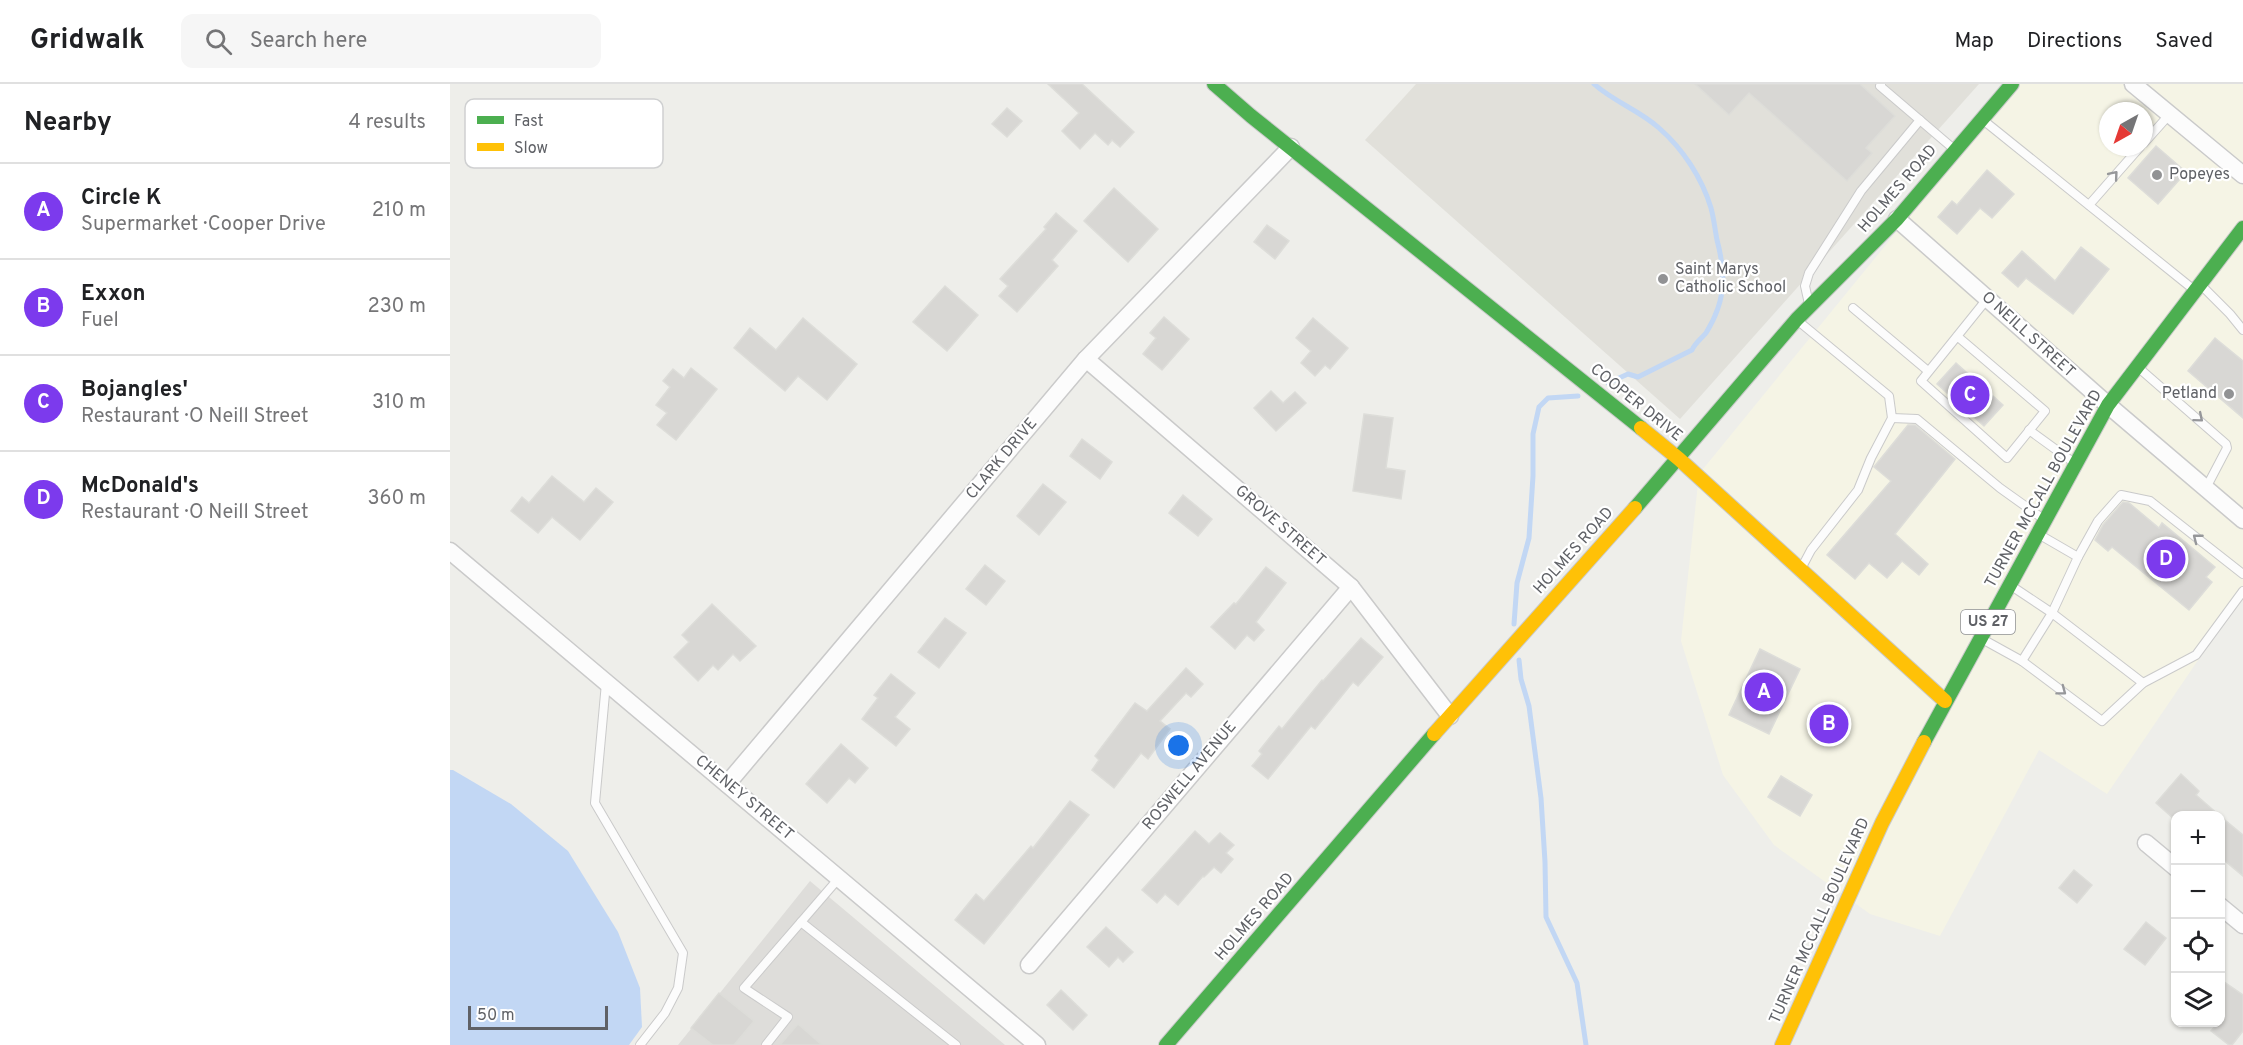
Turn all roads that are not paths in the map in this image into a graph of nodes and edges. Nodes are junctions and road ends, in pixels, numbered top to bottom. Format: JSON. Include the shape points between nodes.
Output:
{"nodes":[{"id":1,"x":1214,"y":84,"type":"edge"},
{"id":2,"x":2012,"y":84,"type":"edge"},
{"id":3,"x":2133,"y":84,"type":"edge"},
{"id":4,"x":1880,"y":85,"type":"edge"},
{"id":5,"x":2169,"y":115,"type":"junction"},
{"id":6,"x":1981,"y":119,"type":"junction"},
{"id":7,"x":1920,"y":120,"type":"junction"},
{"id":8,"x":2153,"y":133,"type":"edge"},
{"id":9,"x":1291,"y":147,"type":"junction"},
{"id":10,"x":1955,"y":150,"type":"junction"},
{"id":11,"x":2132,"y":156,"type":"edge"},
{"id":12,"x":2243,"y":175,"type":"edge"},
{"id":13,"x":2089,"y":205,"type":"junction"},
{"id":14,"x":1897,"y":219,"type":"junction"},
{"id":15,"x":2243,"y":228,"type":"edge"},
{"id":16,"x":2198,"y":288,"type":"junction"},
{"id":17,"x":1988,"y":298,"type":"junction"},
{"id":18,"x":1809,"y":307,"type":"junction"},
{"id":19,"x":1853,"y":308,"type":"dead end"},
{"id":20,"x":1797,"y":320,"type":"junction"},
{"id":21,"x":2242,"y":326,"type":"edge"},
{"id":22,"x":1957,"y":336,"type":"junction"},
{"id":23,"x":1086,"y":359,"type":"junction"},
{"id":24,"x":2138,"y":366,"type":"junction"},
{"id":25,"x":1929,"y":371,"type":"junction"},
{"id":26,"x":2108,"y":405,"type":"junction"},
{"id":27,"x":1892,"y":418,"type":"junction"},
{"id":28,"x":2029,"y":430,"type":"junction"},
{"id":29,"x":1679,"y":459,"type":"junction"},
{"id":30,"x":2076,"y":464,"type":"junction"},
{"id":31,"x":2206,"y":488,"type":"junction"},
{"id":32,"x":2045,"y":520,"type":"junction"},
{"id":33,"x":2243,"y":520,"type":"edge"},
{"id":34,"x":2037,"y":533,"type":"junction"},
{"id":35,"x":450,"y":551,"type":"edge"},
{"id":36,"x":2078,"y":557,"type":"junction"},
{"id":37,"x":1800,"y":570,"type":"junction"},
{"id":38,"x":2243,"y":574,"type":"edge"},
{"id":39,"x":2010,"y":584,"type":"junction"},
{"id":40,"x":1351,"y":587,"type":"junction"},
{"id":41,"x":2243,"y":591,"type":"edge"},
{"id":42,"x":2052,"y":613,"type":"junction"},
{"id":43,"x":1980,"y":638,"type":"junction"},
{"id":44,"x":2022,"y":661,"type":"junction"},
{"id":45,"x":606,"y":682,"type":"junction"},
{"id":46,"x":2143,"y":683,"type":"junction"},
{"id":47,"x":1945,"y":701,"type":"junction"},
{"id":48,"x":1450,"y":716,"type":"junction"},
{"id":49,"x":727,"y":784,"type":"junction"},
{"id":50,"x":2146,"y":843,"type":"dead end"},
{"id":51,"x":2172,"y":865,"type":"edge"},
{"id":52,"x":839,"y":878,"type":"junction"},
{"id":53,"x":2225,"y":910,"type":"edge"},
{"id":54,"x":801,"y":922,"type":"junction"},
{"id":55,"x":2243,"y":925,"type":"edge"},
{"id":56,"x":1029,"y":965,"type":"dead end"},
{"id":57,"x":639,"y":1045,"type":"edge"},
{"id":58,"x":766,"y":1045,"type":"edge"},
{"id":59,"x":956,"y":1045,"type":"edge"},
{"id":60,"x":1037,"y":1045,"type":"edge"},
{"id":61,"x":1166,"y":1045,"type":"edge"},
{"id":62,"x":1782,"y":1045,"type":"edge"}],
"edges":[{"from":1,"to":9,"type":"street","name":"COOPER DRIVE"},
{"from":2,"to":6,"type":"street","name":"HOLMES ROAD"},
{"from":3,"to":5,"type":"street"},
{"from":4,"to":7,"type":"lane"},
{"from":5,"to":8,"type":"lane"},
{"from":5,"to":12,"type":"street"},
{"from":6,"to":10,"type":"street","name":"HOLMES ROAD"},
{"from":6,"to":13,"type":"lane"},
{"from":7,"to":10,"type":"lane"},
{"from":7,"to":18,"type":"lane","via":[[1861,191],[1809,273],[1805,286]]},
{"from":9,"to":23,"type":"street","name":"CLARK DRIVE"},
{"from":9,"to":29,"type":"street","name":"COOPER DRIVE"},
{"from":10,"to":14,"type":"street","name":"HOLMES ROAD"},
{"from":13,"to":11,"type":"lane","one_way":true},
{"from":13,"to":16,"type":"lane"},
{"from":14,"to":17,"type":"street","name":"O NEILL STREET"},
{"from":14,"to":18,"type":"street","name":"HOLMES ROAD"},
{"from":15,"to":16,"type":"street","name":"TURNER MCCALL BOULEVARD","number":"US 27"},
{"from":16,"to":21,"type":"lane"},
{"from":16,"to":24,"type":"street","name":"TURNER MCCALL BOULEVARD","number":"US 27"},
{"from":17,"to":22,"type":"lane"},
{"from":17,"to":26,"type":"street","name":"O NEILL STREET"},
{"from":18,"to":20,"type":"street","name":"HOLMES ROAD"},
{"from":19,"to":25,"type":"lane"},
{"from":20,"to":27,"type":"lane","via":[[1889,396]]},
{"from":20,"to":29,"type":"street","name":"HOLMES ROAD"},
{"from":22,"to":25,"type":"lane"},
{"from":22,"to":28,"type":"lane","via":[[2045,411]]},
{"from":23,"to":40,"type":"street","name":"GROVE STREET"},
{"from":23,"to":49,"type":"street","name":"CLARK DRIVE"},
{"from":24,"to":26,"type":"street","name":"TURNER MCCALL BOULEVARD","number":"US 27"},
{"from":24,"to":31,"type":"lane","one_way":true,"via":[[2226,444]]},
{"from":25,"to":28,"type":"lane","via":[[1921,381],[2007,458]]},
{"from":26,"to":30,"type":"street","name":"TURNER MCCALL BOULEVARD","number":"US 27"},
{"from":26,"to":31,"type":"street","name":"O NEILL STREET"},
{"from":27,"to":32,"type":"lane","via":[[1917,419]]},
{"from":27,"to":37,"type":"lane","via":[[1858,490]]},
{"from":28,"to":30,"type":"lane"},
{"from":29,"to":37,"type":"street","name":"COOPER DRIVE"},
{"from":29,"to":48,"type":"street","name":"HOLMES ROAD"},
{"from":30,"to":32,"type":"street","name":"TURNER MCCALL BOULEVARD","number":"US 27"},
{"from":31,"to":33,"type":"street","name":"O NEILL STREET"},
{"from":32,"to":34,"type":"street","name":"TURNER MCCALL BOULEVARD","number":"US 27"},
{"from":34,"to":36,"type":"lane"},
{"from":34,"to":39,"type":"street","name":"TURNER MCCALL BOULEVARD","number":"US 27"},
{"from":35,"to":45,"type":"street","name":"CHENEY STREET"},
{"from":38,"to":36,"type":"lane","one_way":true,"via":[[2150,501],[2121,495],[2098,520]]},
{"from":36,"to":42,"type":"lane"},
{"from":37,"to":47,"type":"street","name":"COOPER DRIVE"},
{"from":39,"to":42,"type":"lane"},
{"from":39,"to":43,"type":"street","name":"TURNER MCCALL BOULEVARD","number":"US 27"},
{"from":40,"to":48,"type":"street","name":"GROVE STREET"},
{"from":40,"to":56,"type":"street","name":"ROSWELL AVENUE"},
{"from":41,"to":46,"type":"lane","via":[[2196,655]]},
{"from":42,"to":44,"type":"lane"},
{"from":42,"to":46,"type":"lane"},
{"from":43,"to":44,"type":"lane"},
{"from":43,"to":47,"type":"street","name":"TURNER MCCALL BOULEVARD","number":"US 27"},
{"from":44,"to":46,"type":"lane","one_way":true,"via":[[2102,721]]},
{"from":45,"to":49,"type":"street","name":"CHENEY STREET"},
{"from":45,"to":57,"type":"lane","via":[[595,803],[682,953],[678,988]]},
{"from":47,"to":62,"type":"street","name":"TURNER MCCALL BOULEVARD","number":"US 27","via":[[1882,823]]},
{"from":48,"to":61,"type":"street","name":"HOLMES ROAD"},
{"from":49,"to":52,"type":"street","name":"CHENEY STREET"},
{"from":50,"to":51,"type":"street"},
{"from":52,"to":54,"type":"lane"},
{"from":52,"to":60,"type":"street","name":"CHENEY STREET"},
{"from":53,"to":55,"type":"street"},
{"from":54,"to":58,"type":"lane","via":[[744,988],[788,1017]]},
{"from":54,"to":59,"type":"lane"}]}
